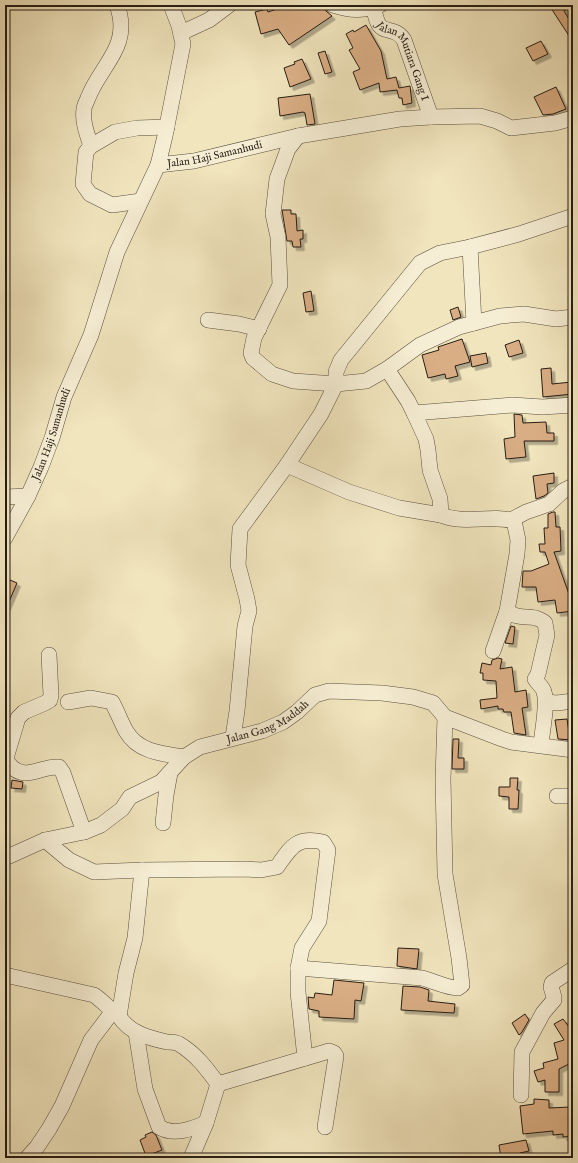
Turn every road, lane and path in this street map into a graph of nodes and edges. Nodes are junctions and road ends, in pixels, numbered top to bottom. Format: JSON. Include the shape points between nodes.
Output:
{"nodes":[{"id":1,"x":117,"y":5,"type":"edge"},
{"id":2,"x":171,"y":5,"type":"edge"},
{"id":3,"x":229,"y":5,"type":"edge"},
{"id":4,"x":333,"y":5,"type":"edge"},
{"id":5,"x":377,"y":7,"type":"edge"},
{"id":6,"x":181,"y":33,"type":"junction"},
{"id":7,"x":431,"y":117,"type":"junction"},
{"id":8,"x":573,"y":118,"type":"edge"},
{"id":9,"x":167,"y":127,"type":"junction"},
{"id":10,"x":298,"y":136,"type":"junction"},
{"id":11,"x":91,"y":146,"type":"junction"},
{"id":12,"x":158,"y":165,"type":"junction"},
{"id":13,"x":141,"y":201,"type":"junction"},
{"id":14,"x":573,"y":216,"type":"edge"},
{"id":15,"x":470,"y":247,"type":"junction"},
{"id":16,"x":573,"y":317,"type":"edge"},
{"id":17,"x":208,"y":320,"type":"dead end"},
{"id":18,"x":474,"y":323,"type":"junction"},
{"id":19,"x":259,"y":329,"type":"junction"},
{"id":20,"x":388,"y":369,"type":"junction"},
{"id":21,"x":336,"y":384,"type":"junction"},
{"id":22,"x":573,"y":405,"type":"edge"},
{"id":23,"x":414,"y":413,"type":"junction"},
{"id":24,"x":287,"y":465,"type":"junction"},
{"id":25,"x":573,"y":486,"type":"edge"},
{"id":26,"x":28,"y":496,"type":"junction"},
{"id":27,"x":5,"y":497,"type":"edge"},
{"id":28,"x":441,"y":515,"type":"junction"},
{"id":29,"x":511,"y":520,"type":"junction"},
{"id":30,"x":5,"y":538,"type":"edge"},
{"id":31,"x":507,"y":611,"type":"junction"},
{"id":32,"x":493,"y":651,"type":"dead end"},
{"id":33,"x":49,"y":655,"type":"dead end"},
{"id":34,"x":573,"y":701,"type":"edge"},
{"id":35,"x":68,"y":702,"type":"dead end"},
{"id":36,"x":546,"y":702,"type":"junction"},
{"id":37,"x":446,"y":717,"type":"junction"},
{"id":38,"x":233,"y":737,"type":"junction"},
{"id":39,"x":541,"y":745,"type":"junction"},
{"id":40,"x":573,"y":750,"type":"edge"},
{"id":41,"x":184,"y":757,"type":"junction"},
{"id":42,"x":170,"y":773,"type":"junction"},
{"id":43,"x":557,"y":796,"type":"dead end"},
{"id":44,"x":573,"y":796,"type":"edge"},
{"id":45,"x":163,"y":823,"type":"dead end"},
{"id":46,"x":84,"y":832,"type":"junction"},
{"id":47,"x":45,"y":840,"type":"junction"},
{"id":48,"x":5,"y":858,"type":"edge"},
{"id":49,"x":142,"y":870,"type":"junction"},
{"id":50,"x":298,"y":968,"type":"junction"},
{"id":51,"x":573,"y":969,"type":"edge"},
{"id":52,"x":5,"y":975,"type":"edge"},
{"id":53,"x":116,"y":1014,"type":"junction"},
{"id":54,"x":136,"y":1032,"type":"junction"},
{"id":55,"x":305,"y":1058,"type":"junction"},
{"id":56,"x":218,"y":1084,"type":"junction"},
{"id":57,"x":521,"y":1094,"type":"dead end"},
{"id":58,"x":206,"y":1123,"type":"junction"},
{"id":59,"x":325,"y":1127,"type":"dead end"},
{"id":60,"x":27,"y":1158,"type":"edge"},
{"id":61,"x":191,"y":1158,"type":"edge"}],
"edges":[{"from":1,"to":11,"type":"street","via":[[121,28],[118,47],[91,90],[84,109],[85,127]]},
{"from":2,"to":6,"type":"street"},
{"from":3,"to":6,"type":"street","via":[[209,20]]},
{"from":4,"to":5,"type":"street","via":[[352,10]]},
{"from":5,"to":7,"type":"street","name":"Jalan Mutiara Gang I","via":[[378,24],[382,28],[397,32],[404,40]]},
{"from":6,"to":9,"type":"street","via":[[183,44]]},
{"from":7,"to":8,"type":"street","name":"Jalan Haji Samanhudi","via":[[480,116],[511,128],[555,123]]},
{"from":7,"to":10,"type":"street","name":"Jalan Haji Samanhudi","via":[[400,119]]},
{"from":9,"to":11,"type":"street","via":[[115,132]]},
{"from":9,"to":12,"type":"street"},
{"from":10,"to":12,"type":"street","name":"Jalan Haji Samanhudi","via":[[194,161]]},
{"from":10,"to":19,"type":"street","via":[[288,149],[276,179],[273,214],[278,237],[280,285]]},
{"from":11,"to":13,"type":"street","via":[[85,156],[83,184],[90,194],[112,205]]},
{"from":12,"to":13,"type":"street","name":"Jalan Haji Samanhudi"},
{"from":13,"to":26,"type":"street","name":"Jalan Haji Samanhudi","via":[[117,252],[91,335],[64,397],[52,438]]},
{"from":14,"to":15,"type":"street"},
{"from":15,"to":18,"type":"street"},
{"from":15,"to":21,"type":"street","via":[[440,253],[420,263],[341,360],[336,372]]},
{"from":16,"to":18,"type":"street","via":[[556,319],[524,314],[500,316]]},
{"from":17,"to":19,"type":"street"},
{"from":18,"to":20,"type":"street","via":[[420,344]]},
{"from":19,"to":21,"type":"street","via":[[251,353],[253,358],[272,374],[293,381]]},
{"from":20,"to":21,"type":"street","via":[[366,381]]},
{"from":20,"to":23,"type":"street"},
{"from":21,"to":24,"type":"street","via":[[321,414]]},
{"from":22,"to":23,"type":"street","via":[[512,406]]},
{"from":23,"to":28,"type":"street","via":[[426,439],[430,470],[440,498]]},
{"from":24,"to":28,"type":"street","via":[[349,492],[399,508]]},
{"from":24,"to":38,"type":"street","via":[[240,529],[238,565],[249,611],[245,626]]},
{"from":25,"to":29,"type":"street","via":[[548,504]]},
{"from":26,"to":27,"type":"street"},
{"from":26,"to":30,"type":"street","name":"Jalan Haji Samanhudi"},
{"from":28,"to":29,"type":"street","via":[[462,519]]},
{"from":29,"to":31,"type":"street","via":[[514,521],[518,540]]},
{"from":31,"to":32,"type":"street"},
{"from":31,"to":36,"type":"street","via":[[527,618],[537,618],[545,623],[546,634],[536,679],[544,691]]},
{"from":33,"to":46,"type":"street","via":[[50,700],[24,712],[18,718],[6,758],[10,766],[24,773],[59,767]]},
{"from":34,"to":36,"type":"street"},
{"from":35,"to":41,"type":"street","via":[[91,698],[112,702],[126,732],[137,744],[149,750]]},
{"from":36,"to":39,"type":"street"},
{"from":37,"to":38,"type":"street","name":"Jalan Gang Maddah","via":[[433,703],[413,697],[382,692],[329,691],[315,695],[283,722],[262,731]]},
{"from":37,"to":39,"type":"street","name":"Jalan Gang Maddah","via":[[511,742]]},
{"from":37,"to":50,"type":"street","via":[[445,874],[462,985],[452,988],[422,978]]},
{"from":38,"to":41,"type":"street","name":"Jalan Gang Maddah","via":[[200,747]]},
{"from":39,"to":40,"type":"street","name":"Jalan Gang Maddah"},
{"from":41,"to":42,"type":"street","name":"Jalan Gang Maddah"},
{"from":42,"to":45,"type":"street"},
{"from":42,"to":46,"type":"street","name":"Jalan Gang Maddah","via":[[162,782],[130,797],[122,809],[101,825]]},
{"from":43,"to":44,"type":"street"},
{"from":46,"to":47,"type":"street","name":"Jalan Gang Maddah"},
{"from":47,"to":48,"type":"street","name":"Jalan Gang Maddah"},
{"from":47,"to":49,"type":"street","via":[[69,860],[94,872]]},
{"from":49,"to":50,"type":"street","via":[[261,870],[277,867],[291,847],[300,841],[323,842],[328,850],[319,921],[302,948]]},
{"from":49,"to":53,"type":"street","via":[[135,938]]},
{"from":50,"to":55,"type":"street"},
{"from":51,"to":57,"type":"street","via":[[552,983],[554,1000],[543,1013],[522,1052]]},
{"from":52,"to":53,"type":"street","via":[[94,995]]},
{"from":53,"to":54,"type":"street"},
{"from":53,"to":60,"type":"street","via":[[91,1040],[62,1106],[37,1147]]},
{"from":54,"to":56,"type":"street","via":[[178,1043],[196,1057]]},
{"from":54,"to":58,"type":"street","via":[[145,1089],[159,1127],[165,1131],[178,1131],[196,1128]]},
{"from":55,"to":56,"type":"street"},
{"from":55,"to":59,"type":"street","via":[[330,1051],[336,1056]]},
{"from":56,"to":58,"type":"street"},
{"from":58,"to":61,"type":"street"}]}
